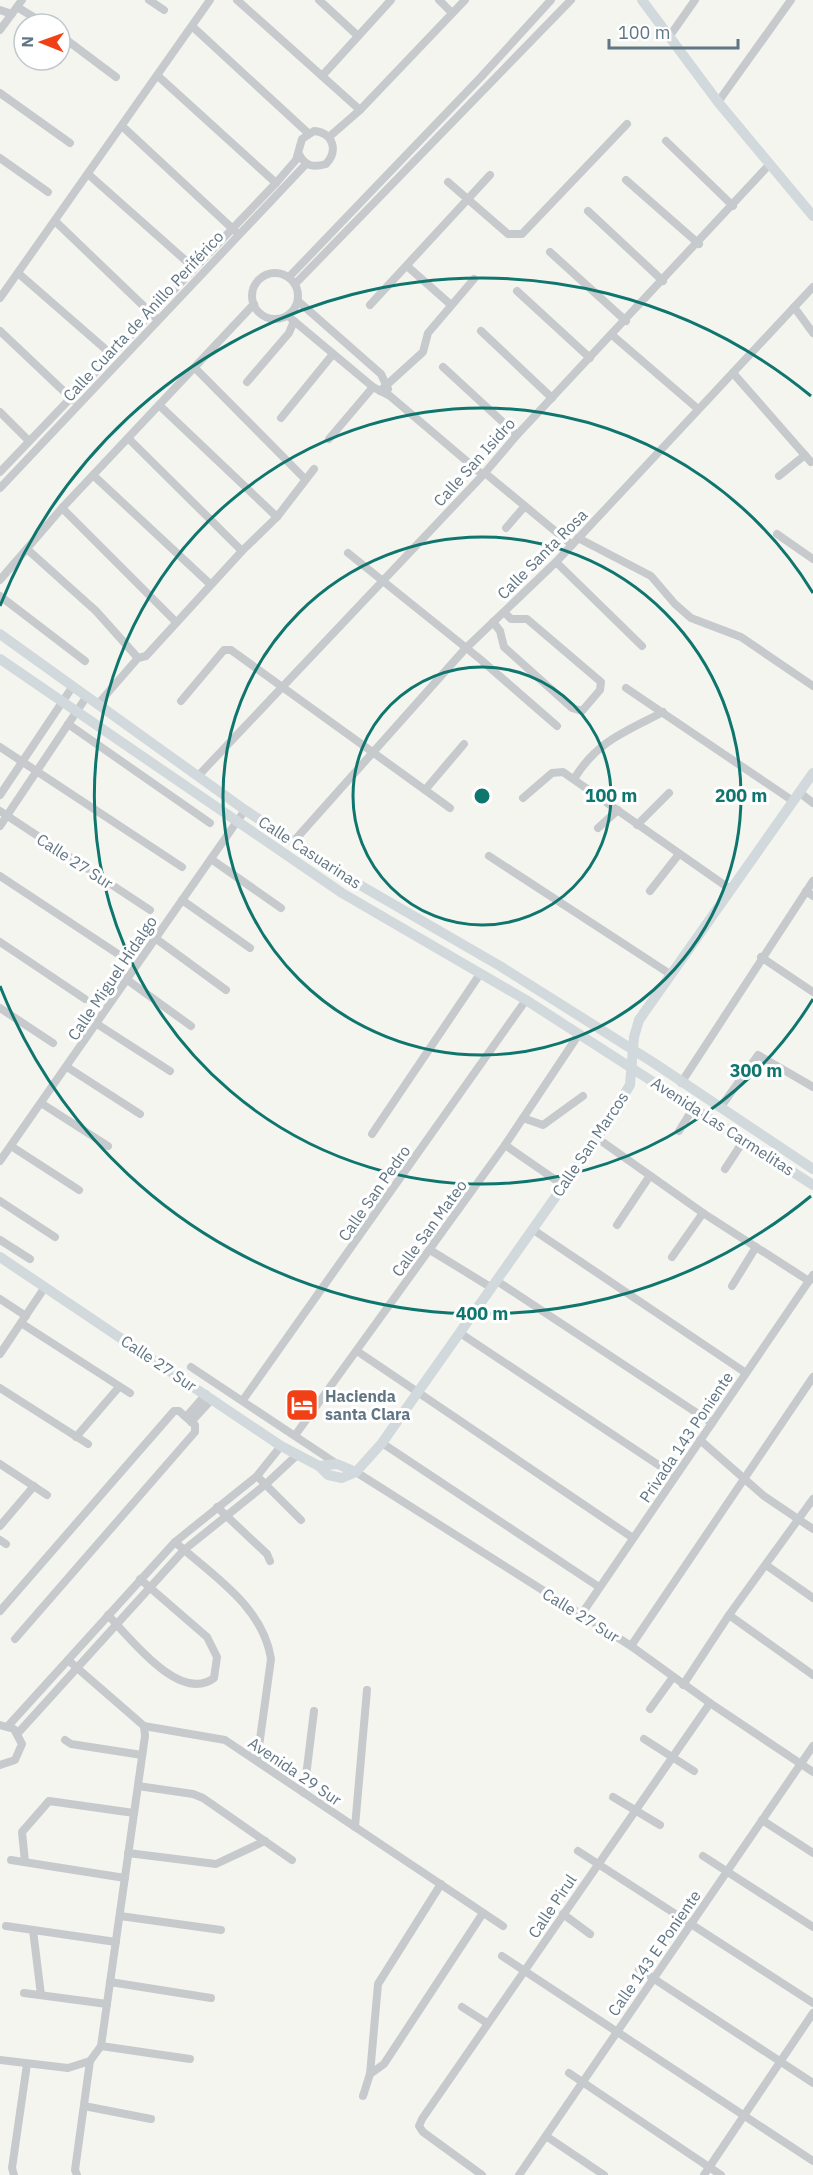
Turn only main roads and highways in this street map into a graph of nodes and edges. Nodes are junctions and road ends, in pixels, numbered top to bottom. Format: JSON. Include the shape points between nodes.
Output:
{"nodes":[{"id":1,"x":642,"y":0,"type":"edge"},
{"id":2,"x":813,"y":216,"type":"edge"},
{"id":3,"x":0,"y":634,"type":"edge"},
{"id":4,"x":0,"y":659,"type":"edge"},
{"id":5,"x":813,"y":773,"type":"edge"},
{"id":6,"x":633,"y":1051,"type":"junction"},
{"id":7,"x":632,"y":1067,"type":"junction"},
{"id":8,"x":813,"y":1169,"type":"edge"},
{"id":9,"x":813,"y":1185,"type":"edge"},
{"id":10,"x":0,"y":1257,"type":"edge"},
{"id":11,"x":319,"y":1466,"type":"junction"},
{"id":12,"x":356,"y":1472,"type":"junction"}],
"edges":[{"from":1,"to":2,"type":"main road","via":[[718,102]]},
{"from":3,"to":6,"type":"main road","name":"Calle Casuarinas","via":[[245,810],[353,881],[500,966]]},
{"from":4,"to":7,"type":"main road","name":"Calle Casuarinas","via":[[342,893]]},
{"from":5,"to":6,"type":"main road","name":"Calle San Marcos","via":[[639,1020]]},
{"from":6,"to":7,"type":"main road","name":"Calle San Marcos"},
{"from":6,"to":8,"type":"main road","name":"Avenida Las Carmelitas"},
{"from":7,"to":9,"type":"main road","name":"Avenida Las Carmelitas"},
{"from":7,"to":12,"type":"main road","name":"Calle San Marcos","via":[[630,1085],[597,1138],[382,1443]]},
{"from":10,"to":11,"type":"main road","name":"Calle 27 Sur","via":[[281,1446]]},
{"from":11,"to":12,"type":"main road","name":"Calle 27 Sur","via":[[337,1464]]},
{"from":11,"to":12,"type":"main road","name":"Calle 27 Sur","via":[[337,1478]]}]}
